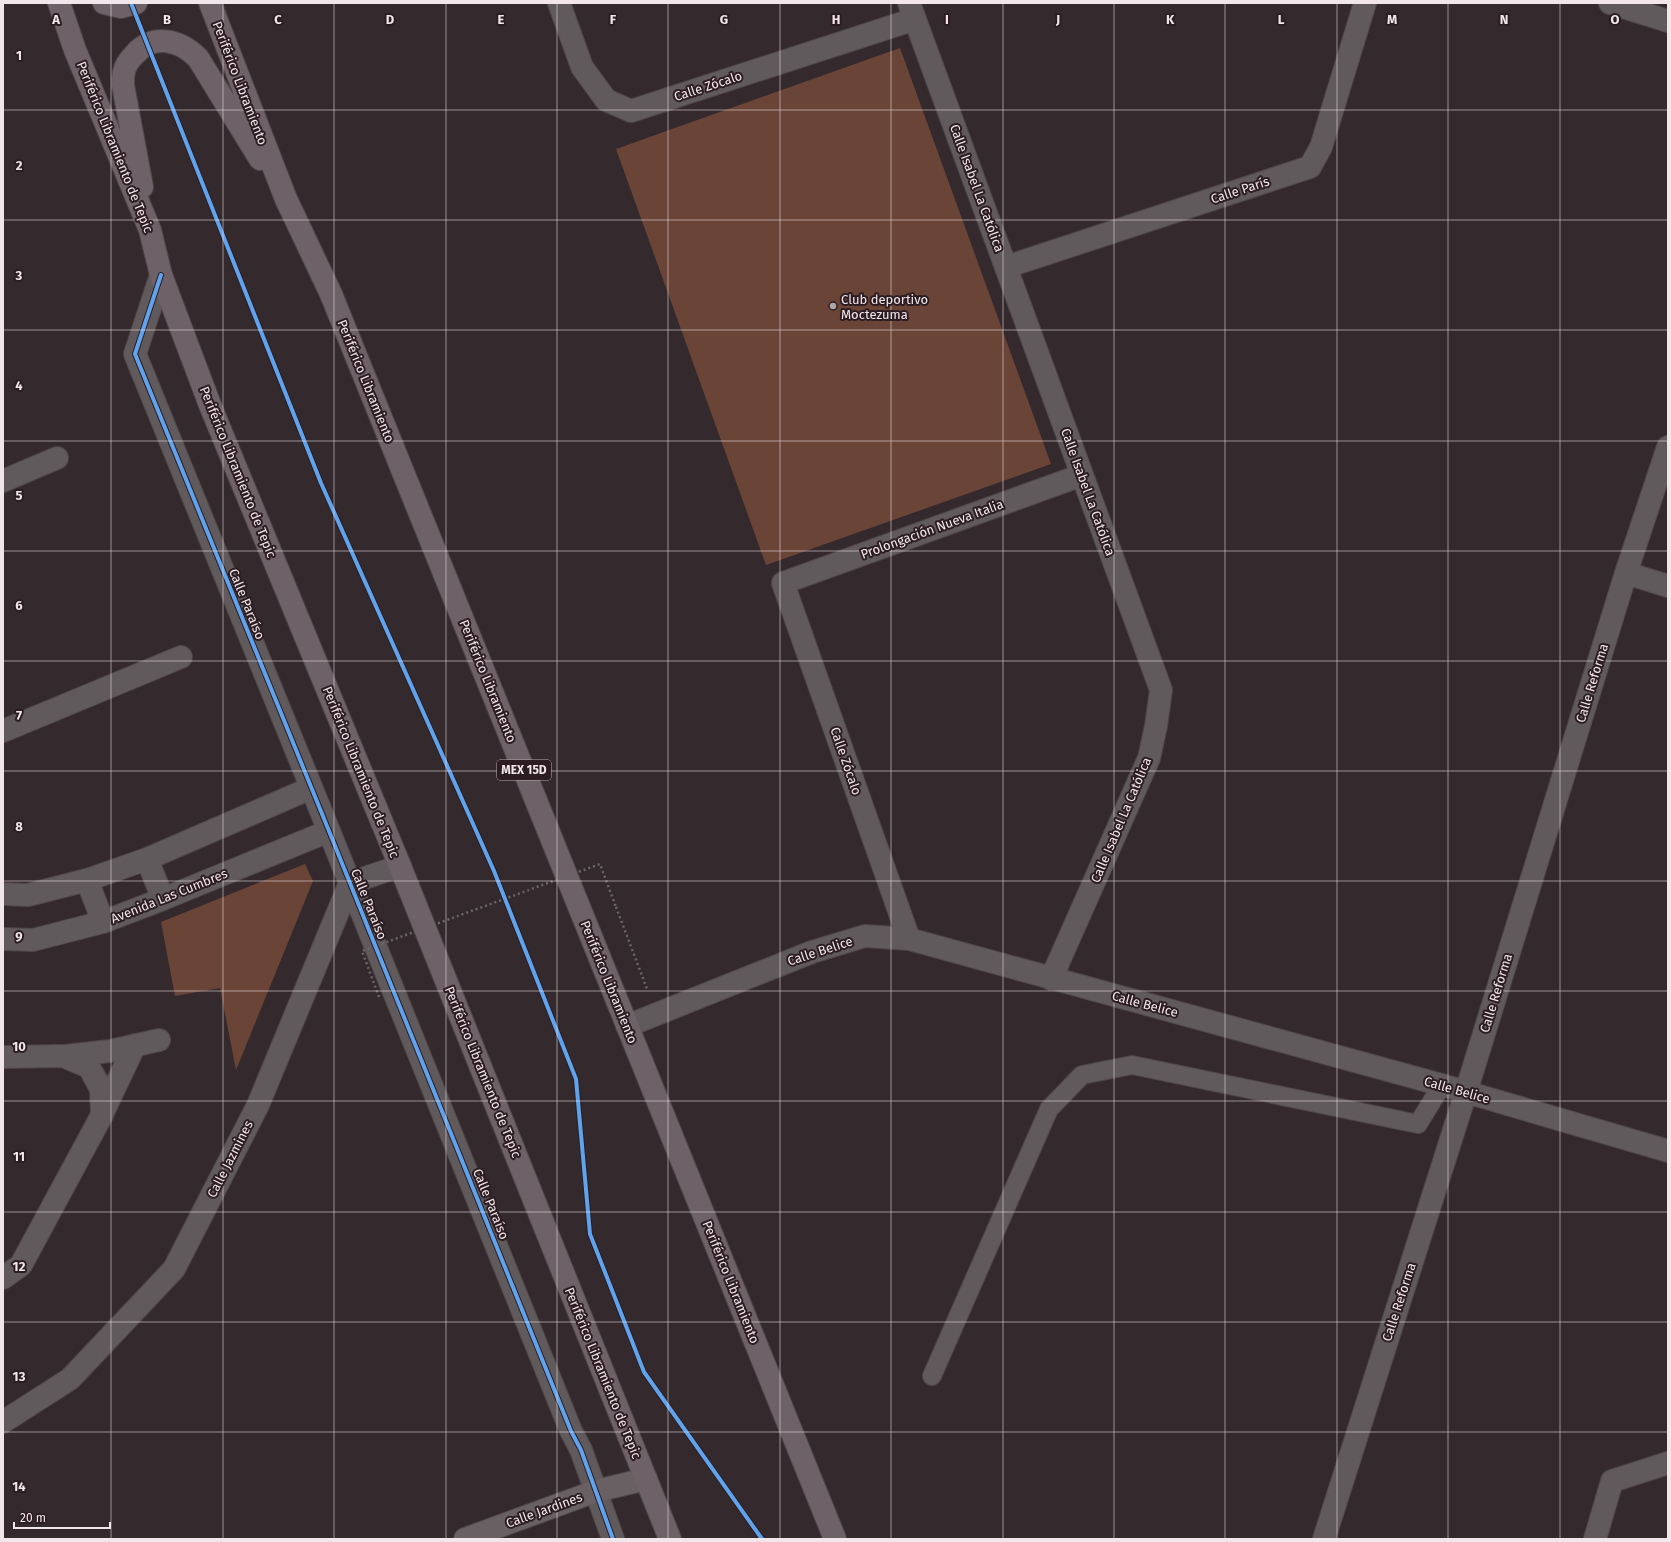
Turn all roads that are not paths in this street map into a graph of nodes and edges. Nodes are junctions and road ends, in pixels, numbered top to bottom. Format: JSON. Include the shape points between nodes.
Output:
{"nodes":[{"id":1,"x":59,"y":3,"type":"edge"},
{"id":2,"x":104,"y":3,"type":"edge"},
{"id":3,"x":136,"y":3,"type":"edge"},
{"id":4,"x":210,"y":3,"type":"edge"},
{"id":5,"x":559,"y":3,"type":"edge"},
{"id":6,"x":1365,"y":3,"type":"edge"},
{"id":7,"x":1610,"y":3,"type":"edge"},
{"id":8,"x":912,"y":11,"type":"edge"},
{"id":9,"x":1668,"y":21,"type":"edge"},
{"id":10,"x":286,"y":199,"type":"junction"},
{"id":11,"x":150,"y":230,"type":"junction"},
{"id":12,"x":1006,"y":267,"type":"junction"},
{"id":13,"x":161,"y":275,"type":"junction"},
{"id":14,"x":1668,"y":446,"type":"edge"},
{"id":15,"x":57,"y":458,"type":"dead end"},
{"id":16,"x":1082,"y":475,"type":"junction"},
{"id":17,"x":3,"y":481,"type":"edge"},
{"id":18,"x":1626,"y":573,"type":"junction"},
{"id":19,"x":783,"y":583,"type":"joint"},
{"id":20,"x":1668,"y":586,"type":"edge"},
{"id":21,"x":181,"y":657,"type":"dead end"},
{"id":22,"x":3,"y":731,"type":"edge"},
{"id":23,"x":311,"y":788,"type":"junction"},
{"id":24,"x":329,"y":831,"type":"junction"},
{"id":25,"x":147,"y":859,"type":"junction"},
{"id":26,"x":400,"y":866,"type":"junction"},
{"id":27,"x":87,"y":880,"type":"junction"},
{"id":28,"x":350,"y":883,"type":"junction"},
{"id":29,"x":3,"y":894,"type":"edge"},
{"id":30,"x":163,"y":899,"type":"junction"},
{"id":31,"x":103,"y":922,"type":"junction"},
{"id":32,"x":3,"y":939,"type":"edge"},
{"id":33,"x":909,"y":939,"type":"junction"},
{"id":34,"x":1051,"y":979,"type":"junction"},
{"id":35,"x":627,"y":1026,"type":"junction"},
{"id":36,"x":159,"y":1040,"type":"dead end"},
{"id":37,"x":135,"y":1045,"type":"junction"},
{"id":38,"x":64,"y":1056,"type":"junction"},
{"id":39,"x":3,"y":1057,"type":"edge"},
{"id":40,"x":1442,"y":1086,"type":"junction"},
{"id":41,"x":1466,"y":1092,"type":"junction"},
{"id":42,"x":102,"y":1115,"type":"junction"},
{"id":43,"x":1668,"y":1151,"type":"edge"},
{"id":44,"x":3,"y":1278,"type":"edge"},
{"id":45,"x":932,"y":1376,"type":"dead end"},
{"id":46,"x":3,"y":1422,"type":"edge"},
{"id":47,"x":1668,"y":1463,"type":"edge"},
{"id":48,"x":646,"y":1479,"type":"junction"},
{"id":49,"x":596,"y":1491,"type":"junction"},
{"id":50,"x":465,"y":1539,"type":"edge"},
{"id":51,"x":613,"y":1539,"type":"edge"},
{"id":52,"x":670,"y":1539,"type":"edge"},
{"id":53,"x":835,"y":1539,"type":"edge"},
{"id":54,"x":1324,"y":1539,"type":"edge"},
{"id":55,"x":1595,"y":1539,"type":"edge"}],
"edges":[{"from":1,"to":11,"type":"highway","name":"Periférico Libramiento de Tepic","via":[[75,50]]},
{"from":2,"to":3,"type":"highway","via":[[120,7]]},
{"from":4,"to":10,"type":"highway","name":"Periférico Libramiento","number":"MEX 15D"},
{"from":5,"to":8,"type":"street","name":"Calle Zócalo","via":[[582,67],[606,100],[630,111]]},
{"from":6,"to":12,"type":"street","name":"Calle París","via":[[1321,147],[1310,167]]},
{"from":7,"to":9,"type":"street"},
{"from":8,"to":12,"type":"street","name":"Calle Isabel La Católica"},
{"from":10,"to":11,"type":"highway","via":[[198,58],[189,49],[177,43],[150,43],[129,60],[124,72],[123,85]]},
{"from":10,"to":35,"type":"highway","name":"Periférico Libramiento","number":"MEX 15D","via":[[331,294]]},
{"from":11,"to":13,"type":"highway","name":"Periférico Libramiento de Tepic"},
{"from":12,"to":16,"type":"street","name":"Calle Isabel La Católica"},
{"from":13,"to":23,"type":"street","name":"Calle Paraíso","via":[[135,354]]},
{"from":13,"to":26,"type":"highway","name":"Periférico Libramiento de Tepic","via":[[210,405]]},
{"from":14,"to":18,"type":"street","name":"Calle Reforma"},
{"from":15,"to":17,"type":"street"},
{"from":16,"to":19,"type":"street","name":"Prolongación Nueva Italia"},
{"from":16,"to":34,"type":"street","name":"Calle Isabel La Católica","via":[[1161,690],[1149,758]]},
{"from":18,"to":20,"type":"street"},
{"from":18,"to":41,"type":"street","name":"Calle Reforma"},
{"from":19,"to":33,"type":"street","name":"Calle Zócalo"},
{"from":21,"to":22,"type":"street"},
{"from":23,"to":24,"type":"street","name":"Calle Paraíso"},
{"from":23,"to":25,"type":"street"},
{"from":24,"to":28,"type":"street","name":"Calle Paraíso"},
{"from":24,"to":30,"type":"street","name":"Avenida Las Cumbres"},
{"from":25,"to":27,"type":"street"},
{"from":25,"to":30,"type":"street"},
{"from":26,"to":28,"type":"street"},
{"from":26,"to":48,"type":"highway","name":"Periférico Libramiento de Tepic"},
{"from":27,"to":29,"type":"street","via":[[28,895]]},
{"from":27,"to":31,"type":"street"},
{"from":28,"to":46,"type":"street","name":"Calle Jazmines","via":[[258,1105],[174,1269],[70,1379]]},
{"from":28,"to":49,"type":"street","name":"Calle Paraíso"},
{"from":30,"to":31,"type":"street","name":"Avenida Las Cumbres"},
{"from":31,"to":32,"type":"street","name":"Avenida Las Cumbres","via":[[33,940]]},
{"from":33,"to":34,"type":"street","name":"Calle Belice"},
{"from":33,"to":35,"type":"street","name":"Calle Belice","via":[[865,936],[812,952]]},
{"from":34,"to":40,"type":"street","name":"Calle Belice"},
{"from":35,"to":53,"type":"highway","name":"Periférico Libramiento","number":"MEX 15D"},
{"from":36,"to":37,"type":"street"},
{"from":37,"to":38,"type":"street","via":[[110,1051]]},
{"from":37,"to":42,"type":"street"},
{"from":38,"to":39,"type":"street"},
{"from":38,"to":42,"type":"street","via":[[89,1067],[102,1089]]},
{"from":40,"to":41,"type":"street","name":"Calle Belice"},
{"from":40,"to":45,"type":"lane","via":[[1418,1124],[1132,1065],[1082,1075],[1050,1109]]},
{"from":41,"to":43,"type":"street","name":"Calle Belice"},
{"from":41,"to":54,"type":"street","name":"Calle Reforma"},
{"from":42,"to":44,"type":"street","via":[[20,1265]]},
{"from":47,"to":55,"type":"street","via":[[1612,1481]]},
{"from":48,"to":49,"type":"main road","name":"Calle Jardines"},
{"from":48,"to":52,"type":"highway","name":"Periférico Libramiento de Tepic"},
{"from":49,"to":50,"type":"main road","name":"Calle Jardines"},
{"from":49,"to":51,"type":"street","name":"Calle Paraíso"}]}
